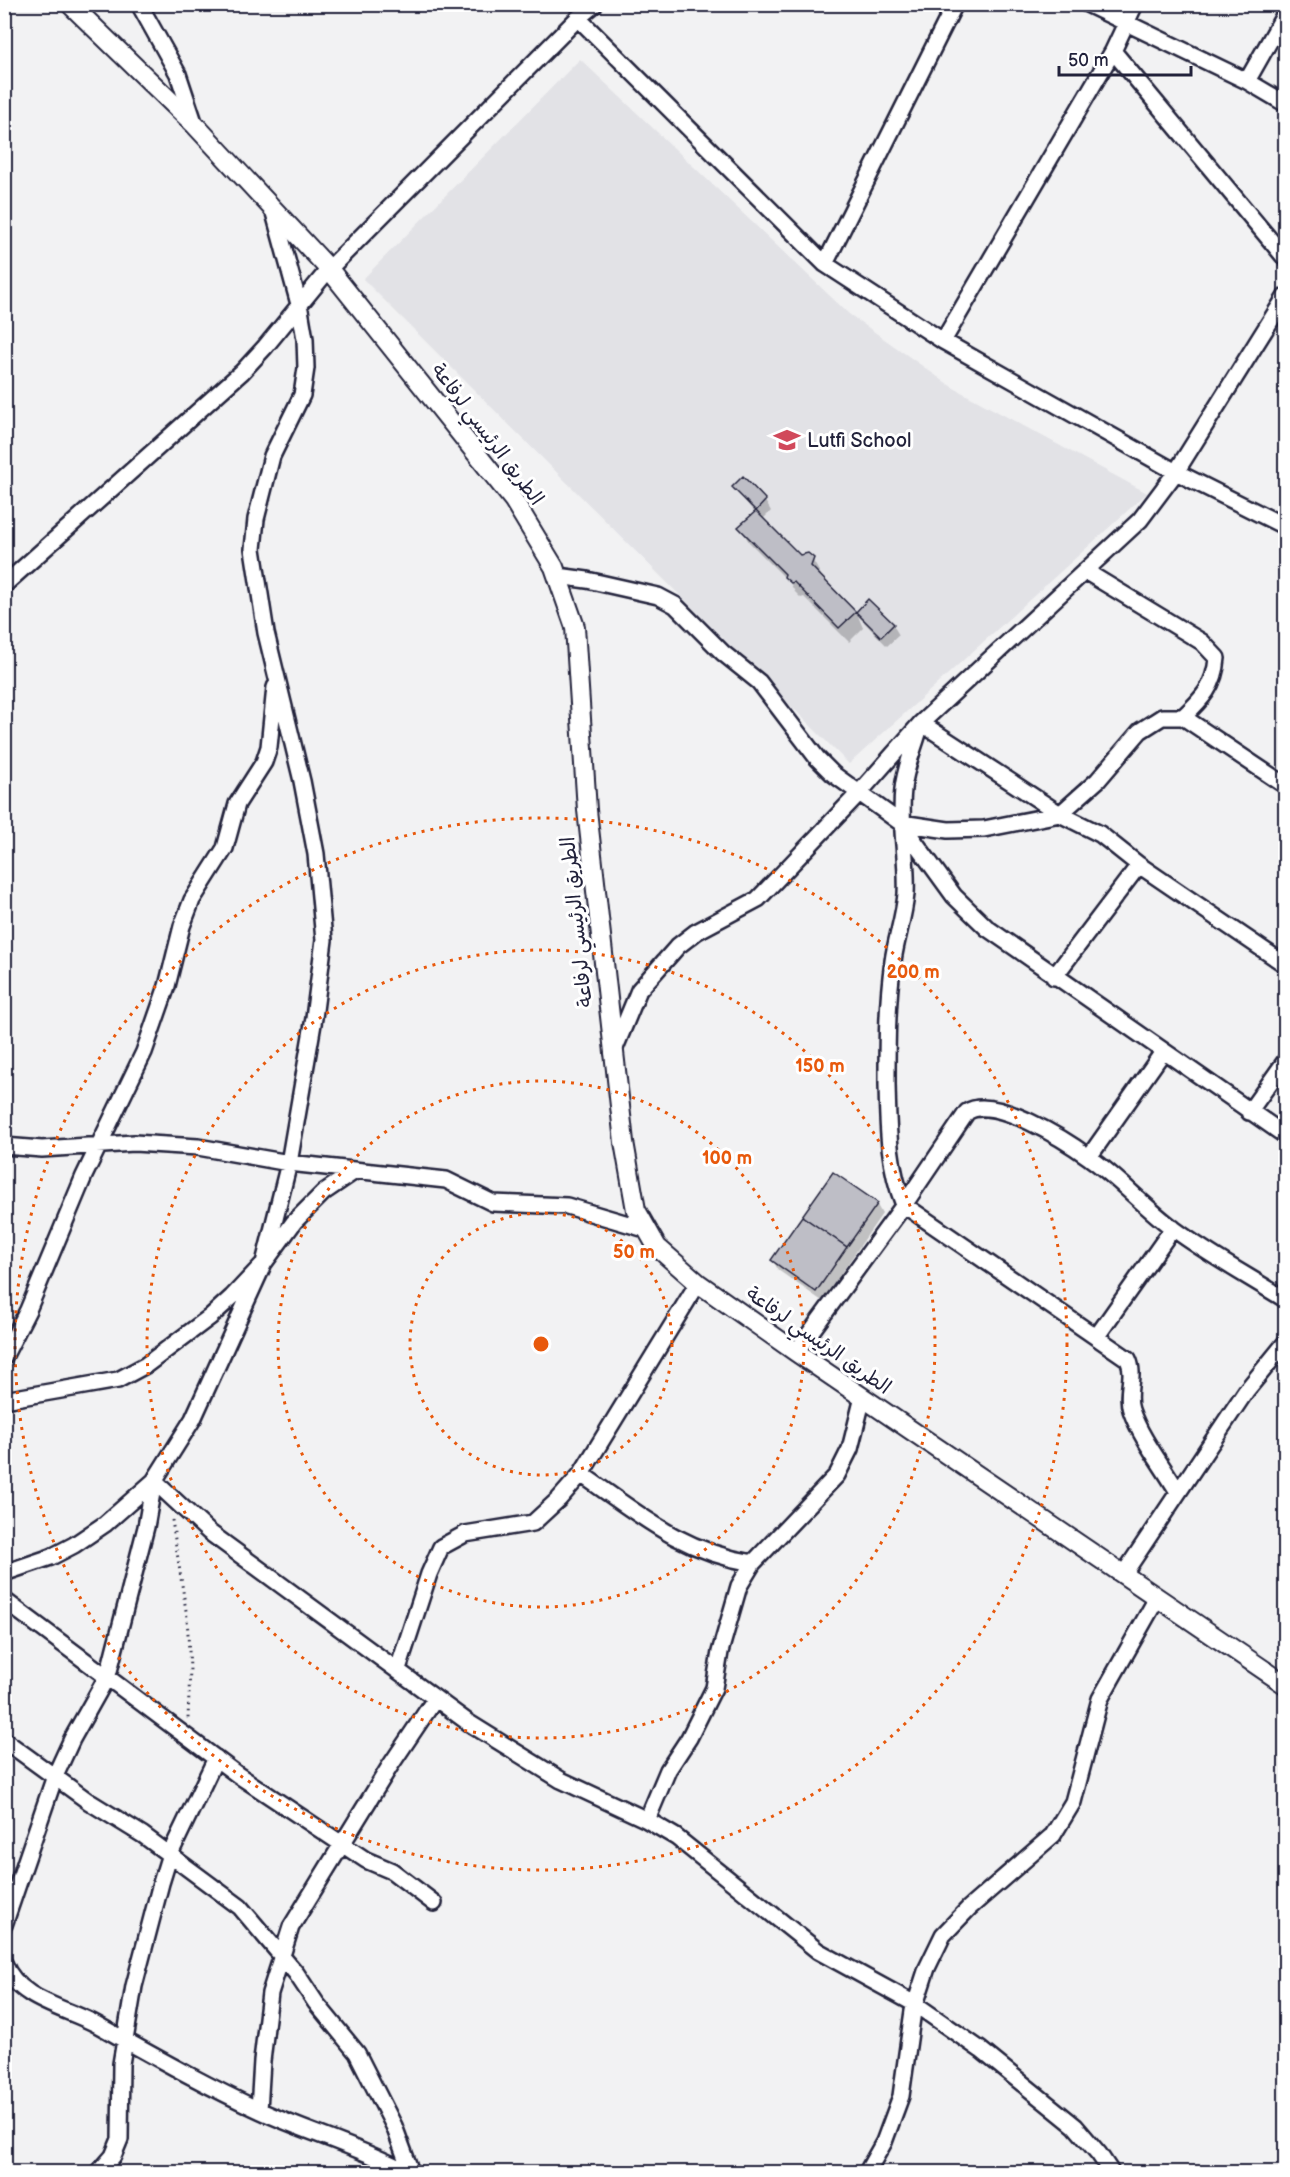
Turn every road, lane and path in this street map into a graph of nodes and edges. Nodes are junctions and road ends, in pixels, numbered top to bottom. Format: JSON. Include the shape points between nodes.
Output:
{"nodes":[{"id":1,"x":70,"y":4,"type":"edge"},
{"id":2,"x":139,"y":4,"type":"edge"},
{"id":3,"x":956,"y":4,"type":"edge"},
{"id":4,"x":1087,"y":4,"type":"edge"},
{"id":5,"x":1136,"y":4,"type":"edge"},
{"id":6,"x":592,"y":5,"type":"edge"},
{"id":7,"x":1286,"y":12,"type":"edge"},
{"id":8,"x":578,"y":18,"type":"junction"},
{"id":9,"x":1126,"y":25,"type":"junction"},
{"id":10,"x":1113,"y":51,"type":"junction"},
{"id":11,"x":1246,"y":81,"type":"junction"},
{"id":12,"x":1286,"y":104,"type":"edge"},
{"id":13,"x":195,"y":125,"type":"junction"},
{"id":14,"x":271,"y":205,"type":"junction"},
{"id":15,"x":1286,"y":259,"type":"edge"},
{"id":16,"x":825,"y":264,"type":"junction"},
{"id":17,"x":329,"y":269,"type":"junction"},
{"id":18,"x":1286,"y":296,"type":"edge"},
{"id":19,"x":299,"y":304,"type":"junction"},
{"id":20,"x":943,"y":340,"type":"junction"},
{"id":21,"x":1176,"y":471,"type":"junction"},
{"id":22,"x":1286,"y":526,"type":"edge"},
{"id":23,"x":1085,"y":571,"type":"junction"},
{"id":24,"x":558,"y":576,"type":"junction"},
{"id":25,"x":4,"y":585,"type":"edge"},
{"id":26,"x":277,"y":675,"type":"junction"},
{"id":27,"x":1183,"y":717,"type":"junction"},
{"id":28,"x":921,"y":723,"type":"junction"},
{"id":29,"x":1286,"y":786,"type":"edge"},
{"id":30,"x":861,"y":792,"type":"junction"},
{"id":31,"x":1060,"y":814,"type":"junction"},
{"id":32,"x":901,"y":823,"type":"junction"},
{"id":33,"x":1139,"y":865,"type":"junction"},
{"id":34,"x":1286,"y":965,"type":"edge"},
{"id":35,"x":1054,"y":977,"type":"junction"},
{"id":36,"x":1163,"y":1052,"type":"junction"},
{"id":37,"x":613,"y":1053,"type":"junction"},
{"id":38,"x":1286,"y":1060,"type":"edge"},
{"id":39,"x":1250,"y":1112,"type":"junction"},
{"id":40,"x":1286,"y":1136,"type":"edge"},
{"id":41,"x":98,"y":1145,"type":"junction"},
{"id":42,"x":4,"y":1146,"type":"edge"},
{"id":43,"x":1089,"y":1157,"type":"junction"},
{"id":44,"x":289,"y":1163,"type":"junction"},
{"id":45,"x":355,"y":1171,"type":"junction"},
{"id":46,"x":904,"y":1205,"type":"junction"},
{"id":47,"x":1173,"y":1228,"type":"junction"},
{"id":48,"x":645,"y":1229,"type":"junction"},
{"id":49,"x":264,"y":1263,"type":"junction"},
{"id":50,"x":698,"y":1283,"type":"junction"},
{"id":51,"x":1286,"y":1300,"type":"edge"},
{"id":52,"x":1097,"y":1336,"type":"junction"},
{"id":53,"x":1286,"y":1342,"type":"edge"},
{"id":54,"x":796,"y":1352,"type":"junction"},
{"id":55,"x":4,"y":1357,"type":"edge"},
{"id":56,"x":863,"y":1397,"type":"junction"},
{"id":57,"x":4,"y":1400,"type":"edge"},
{"id":58,"x":581,"y":1474,"type":"junction"},
{"id":59,"x":153,"y":1481,"type":"junction"},
{"id":60,"x":1178,"y":1492,"type":"junction"},
{"id":61,"x":169,"y":1496,"type":"junction"},
{"id":62,"x":753,"y":1563,"type":"junction"},
{"id":63,"x":4,"y":1573,"type":"edge"},
{"id":64,"x":1123,"y":1575,"type":"junction"},
{"id":65,"x":1157,"y":1598,"type":"junction"},
{"id":66,"x":4,"y":1600,"type":"edge"},
{"id":67,"x":398,"y":1669,"type":"junction"},
{"id":68,"x":108,"y":1675,"type":"junction"},
{"id":69,"x":1286,"y":1684,"type":"edge"},
{"id":70,"x":435,"y":1699,"type":"junction"},
{"id":71,"x":188,"y":1736,"type":"junction"},
{"id":72,"x":4,"y":1740,"type":"edge"},
{"id":73,"x":216,"y":1758,"type":"junction"},
{"id":74,"x":55,"y":1776,"type":"junction"},
{"id":75,"x":647,"y":1820,"type":"junction"},
{"id":76,"x":343,"y":1845,"type":"junction"},
{"id":77,"x":170,"y":1854,"type":"junction"},
{"id":78,"x":434,"y":1903,"type":"dead end"},
{"id":79,"x":4,"y":1924,"type":"edge"},
{"id":80,"x":281,"y":1954,"type":"junction"},
{"id":81,"x":4,"y":1963,"type":"edge"},
{"id":82,"x":915,"y":2004,"type":"junction"},
{"id":83,"x":125,"y":2043,"type":"junction"},
{"id":84,"x":259,"y":2110,"type":"junction"},
{"id":85,"x":99,"y":2172,"type":"edge"},
{"id":86,"x":409,"y":2172,"type":"edge"},
{"id":87,"x":867,"y":2172,"type":"edge"},
{"id":88,"x":1111,"y":2172,"type":"edge"}],
"edges":[{"from":1,"to":13,"type":"street","name":"الطريق الرئيسي لرفاعة"},
{"from":2,"to":13,"type":"street","via":[[178,74]]},
{"from":3,"to":16,"type":"street"},
{"from":4,"to":9,"type":"street"},
{"from":5,"to":9,"type":"street"},
{"from":6,"to":8,"type":"street"},
{"from":7,"to":11,"type":"street"},
{"from":8,"to":16,"type":"street"},
{"from":8,"to":17,"type":"street"},
{"from":9,"to":10,"type":"street"},
{"from":9,"to":11,"type":"street"},
{"from":10,"to":15,"type":"street"},
{"from":10,"to":20,"type":"street"},
{"from":11,"to":12,"type":"street"},
{"from":13,"to":14,"type":"street","name":"الطريق الرئيسي لرفاعة"},
{"from":14,"to":17,"type":"street","name":"الطريق الرئيسي لرفاعة"},
{"from":14,"to":19,"type":"street"},
{"from":16,"to":20,"type":"street"},
{"from":17,"to":19,"type":"street"},
{"from":17,"to":24,"type":"street","name":"الطريق الرئيسي لرفاعة","via":[[514,501]]},
{"from":18,"to":21,"type":"street"},
{"from":19,"to":25,"type":"street","via":[[242,372]]},
{"from":19,"to":26,"type":"street","via":[[306,368],[302,395],[272,456],[256,519],[253,549]]},
{"from":20,"to":21,"type":"street"},
{"from":21,"to":22,"type":"street"},
{"from":21,"to":23,"type":"street","via":[[1140,520]]},
{"from":23,"to":27,"type":"street","via":[[1202,642],[1217,658],[1216,675],[1206,695]]},
{"from":23,"to":28,"type":"street"},
{"from":24,"to":30,"type":"street","via":[[658,596],[675,605],[759,682],[817,758]]},
{"from":24,"to":37,"type":"street","name":"الطريق الرئيسي لرفاعة","via":[[575,627],[587,810]]},
{"from":26,"to":41,"type":"street","via":[[267,754],[237,804],[225,848],[192,900],[144,1052]]},
{"from":26,"to":44,"type":"street","via":[[316,854],[324,940]]},
{"from":27,"to":29,"type":"street"},
{"from":27,"to":31,"type":"street","via":[[1162,717],[1140,731],[1098,780]]},
{"from":28,"to":30,"type":"street"},
{"from":28,"to":31,"type":"street"},
{"from":28,"to":32,"type":"street","via":[[906,769]]},
{"from":30,"to":32,"type":"street"},
{"from":30,"to":37,"type":"street","via":[[758,899],[678,946],[639,990]]},
{"from":31,"to":32,"type":"street","via":[[984,829],[948,830]]},
{"from":31,"to":33,"type":"street","via":[[1094,830]]},
{"from":32,"to":35,"type":"street","via":[[954,896],[987,928]]},
{"from":32,"to":46,"type":"street","via":[[906,895],[893,958],[886,1031],[888,1147],[894,1182]]},
{"from":33,"to":34,"type":"street"},
{"from":33,"to":35,"type":"street"},
{"from":35,"to":36,"type":"street"},
{"from":36,"to":39,"type":"street"},
{"from":36,"to":43,"type":"street"},
{"from":37,"to":48,"type":"street","name":"الطريق الرئيسي لرفاعة","via":[[630,1185]]},
{"from":38,"to":39,"type":"street"},
{"from":39,"to":40,"type":"street"},
{"from":41,"to":42,"type":"street","via":[[42,1149]]},
{"from":41,"to":44,"type":"street","via":[[198,1147]]},
{"from":41,"to":55,"type":"street"},
{"from":43,"to":46,"type":"street","via":[[1013,1115],[994,1107],[975,1107],[967,1112]]},
{"from":43,"to":47,"type":"street"},
{"from":44,"to":45,"type":"street"},
{"from":44,"to":49,"type":"street"},
{"from":45,"to":48,"type":"street","via":[[446,1180],[493,1203],[567,1206]]},
{"from":45,"to":49,"type":"street","via":[[324,1192],[294,1222]]},
{"from":46,"to":52,"type":"street"},
{"from":46,"to":54,"type":"street"},
{"from":47,"to":51,"type":"street"},
{"from":47,"to":52,"type":"street"},
{"from":48,"to":50,"type":"street","name":"الطريق الرئيسي لرفاعة","via":[[657,1247]]},
{"from":49,"to":57,"type":"street","via":[[210,1317],[146,1365],[118,1380]]},
{"from":49,"to":59,"type":"street","via":[[193,1419]]},
{"from":50,"to":54,"type":"street","name":"الطريق الرئيسي لرفاعة"},
{"from":50,"to":58,"type":"street"},
{"from":52,"to":60,"type":"street","via":[[1128,1359],[1132,1367],[1128,1395],[1132,1412]]},
{"from":53,"to":60,"type":"street","via":[[1246,1390]]},
{"from":54,"to":56,"type":"street","name":"الطريق الرئيسي لرفاعة"},
{"from":56,"to":62,"type":"street","via":[[850,1449],[837,1474]]},
{"from":56,"to":64,"type":"street","name":"الطريق الرئيسي لرفاعة"},
{"from":58,"to":62,"type":"street","via":[[664,1532],[708,1553]]},
{"from":58,"to":67,"type":"street","via":[[532,1523],[465,1534],[441,1546]]},
{"from":59,"to":61,"type":"street"},
{"from":59,"to":63,"type":"street","via":[[105,1524],[74,1545]]},
{"from":59,"to":68,"type":"street","via":[[146,1527]]},
{"from":60,"to":64,"type":"street"},
{"from":61,"to":67,"type":"street","via":[[209,1532]]},
{"from":61,"to":71,"type":"path","via":[[187,1617]]},
{"from":62,"to":75,"type":"street","via":[[739,1586],[714,1688],[668,1770]]},
{"from":64,"to":65,"type":"street","name":"الطريق الرئيسي لرفاعة"},
{"from":65,"to":69,"type":"street","name":"الطريق الرئيسي لرفاعة"},
{"from":65,"to":82,"type":"street","via":[[1100,1699],[1072,1802],[1053,1835],[943,1935]]},
{"from":66,"to":68,"type":"street"},
{"from":67,"to":70,"type":"street"},
{"from":68,"to":71,"type":"street"},
{"from":68,"to":74,"type":"street"},
{"from":70,"to":75,"type":"street","via":[[561,1780]]},
{"from":70,"to":76,"type":"street"},
{"from":71,"to":73,"type":"street"},
{"from":72,"to":74,"type":"street"},
{"from":73,"to":76,"type":"street"},
{"from":73,"to":77,"type":"street"},
{"from":74,"to":77,"type":"street"},
{"from":74,"to":79,"type":"street"},
{"from":75,"to":82,"type":"street","via":[[740,1886],[818,1951]]},
{"from":76,"to":78,"type":"street","via":[[392,1871]]},
{"from":76,"to":80,"type":"street","via":[[291,1927]]},
{"from":77,"to":80,"type":"street","via":[[240,1907]]},
{"from":77,"to":83,"type":"street","via":[[134,1986]]},
{"from":80,"to":84,"type":"street","via":[[270,1993]]},
{"from":80,"to":86,"type":"street","via":[[357,2053],[394,2126]]},
{"from":81,"to":83,"type":"street","via":[[9,1974],[33,1996],[95,2024]]},
{"from":82,"to":87,"type":"street","via":[[901,2096],[884,2142]]},
{"from":82,"to":88,"type":"street","via":[[1007,2069],[1075,2126]]},
{"from":83,"to":84,"type":"street"},
{"from":83,"to":85,"type":"street","via":[[119,2088],[120,2139],[113,2156]]},
{"from":84,"to":86,"type":"street"}]}
